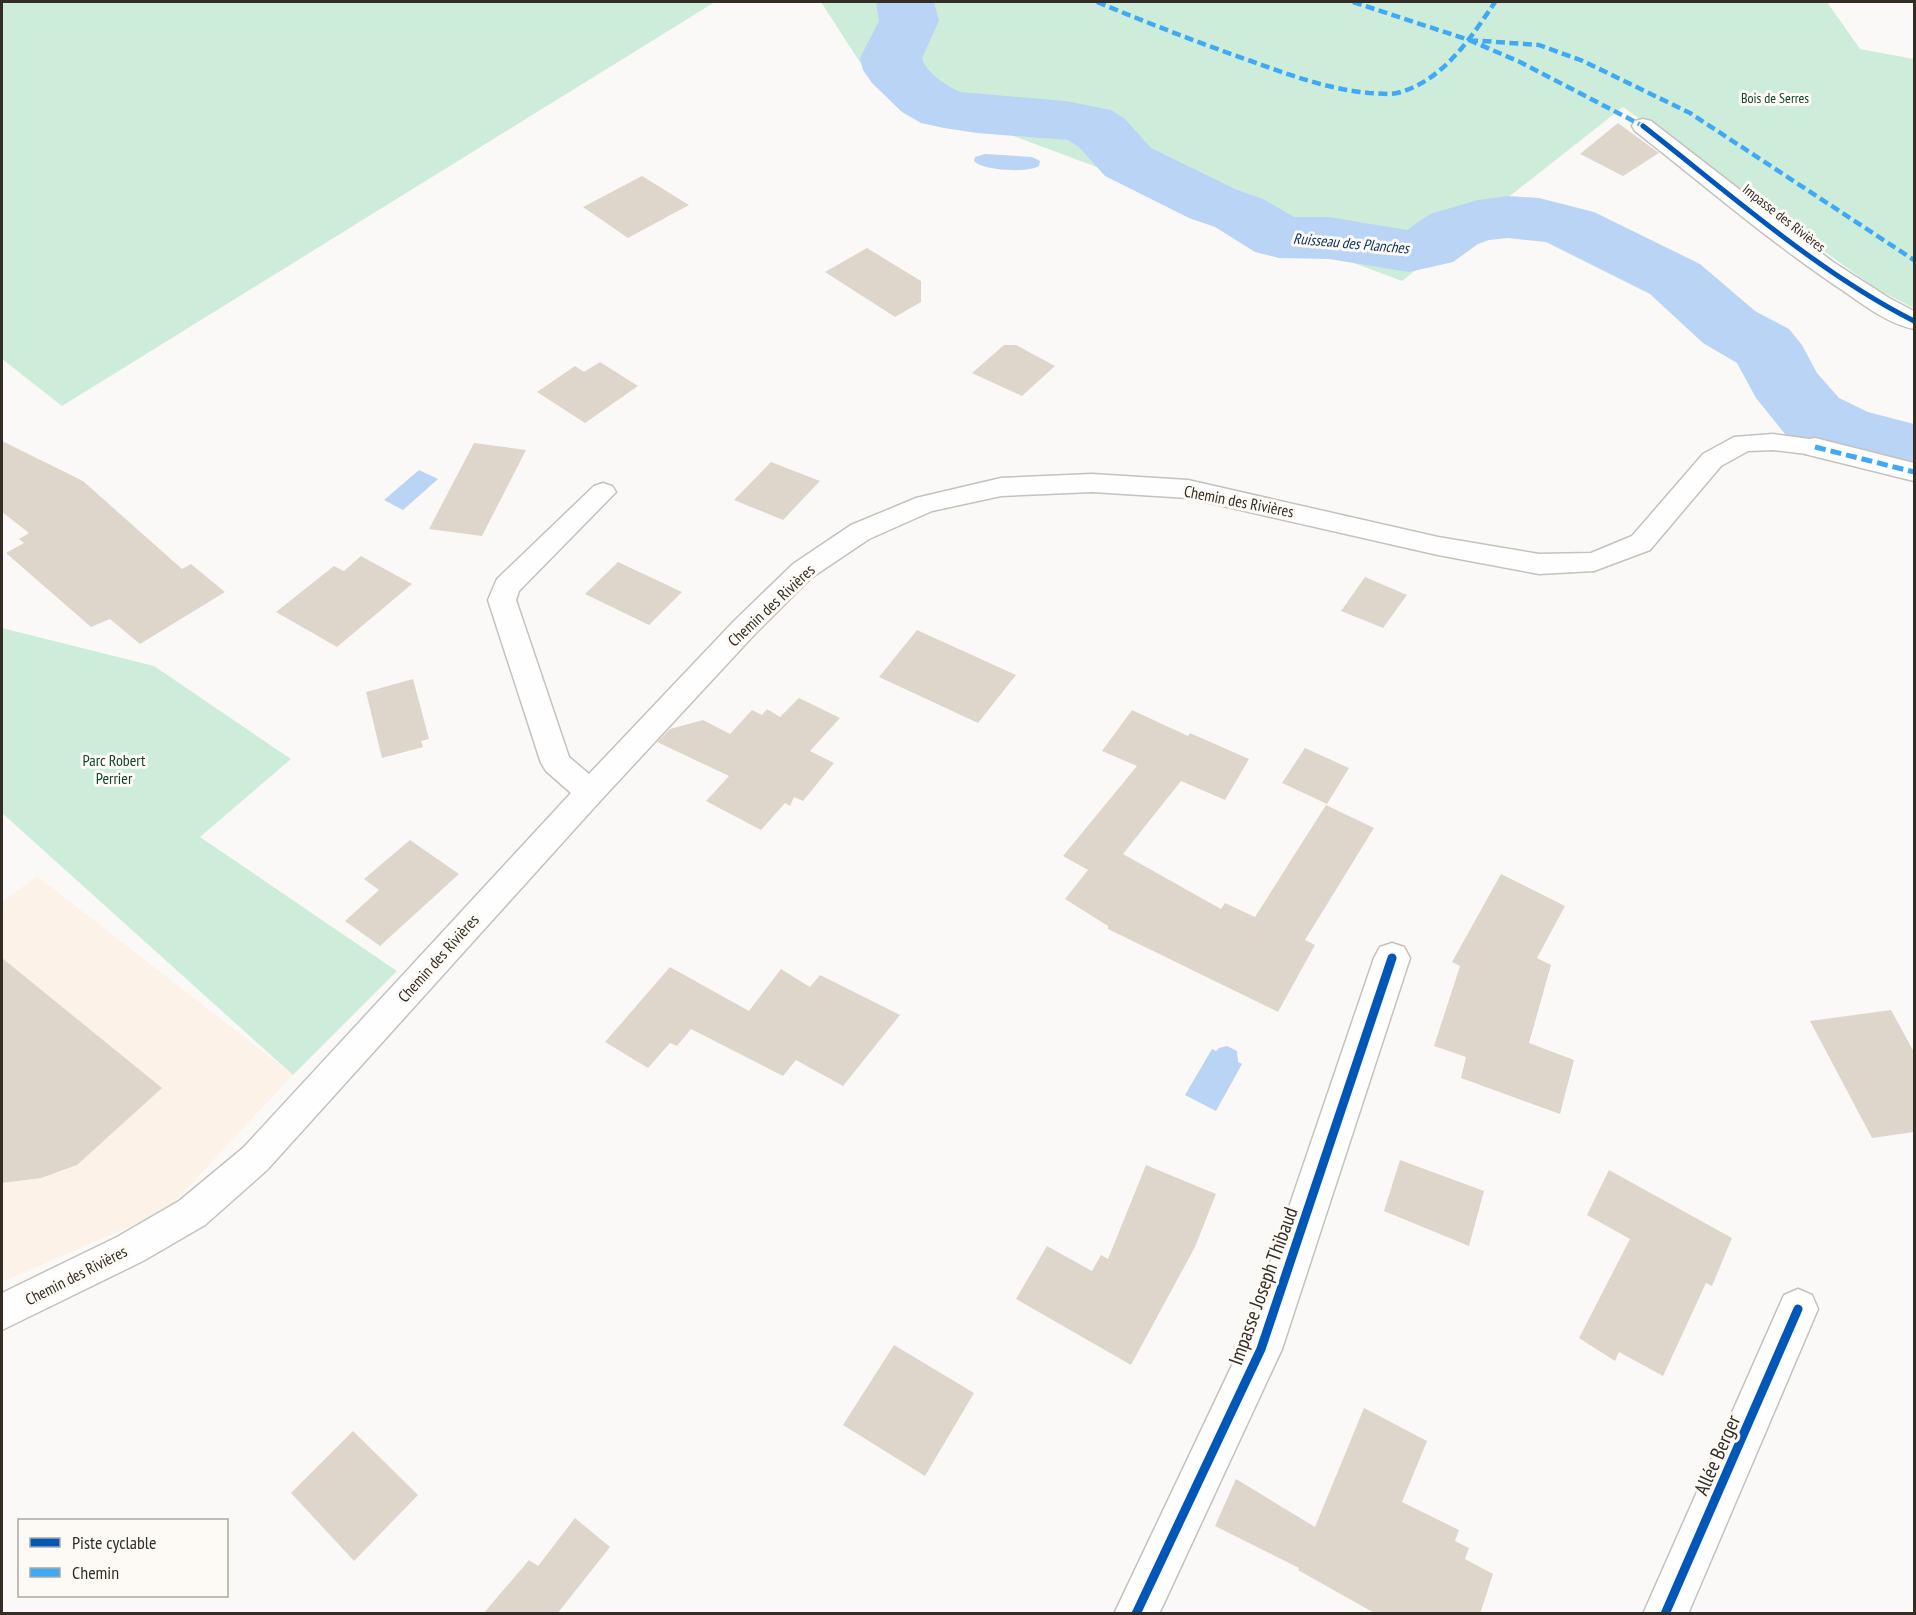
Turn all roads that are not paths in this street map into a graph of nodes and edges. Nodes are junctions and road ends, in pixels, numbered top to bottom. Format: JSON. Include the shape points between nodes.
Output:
{"nodes":[{"id":1,"x":1643,"y":126,"type":"dead end"},
{"id":2,"x":1914,"y":321,"type":"edge"},
{"id":3,"x":1815,"y":447,"type":"joint"},
{"id":4,"x":1914,"y":472,"type":"edge"},
{"id":5,"x":603,"y":492,"type":"dead end"},
{"id":6,"x":590,"y":792,"type":"junction"},
{"id":7,"x":1392,"y":958,"type":"dead end"},
{"id":8,"x":1798,"y":1309,"type":"dead end"},
{"id":9,"x":2,"y":1312,"type":"edge"},
{"id":10,"x":1136,"y":1614,"type":"edge"},
{"id":11,"x":1665,"y":1614,"type":"edge"}],
"edges":[{"from":1,"to":2,"type":"street","name":"Impasse des Rivières","via":[[1824,267]]},
{"from":3,"to":4,"type":"street","name":"Chemin des Rivières"},
{"from":3,"to":6,"type":"lane","name":"Chemin des Rivières","via":[[1743,443],[1712,460],[1641,543],[1594,562],[1539,564],[1438,546],[1188,489],[1092,483],[1001,487],[925,504],[860,532],[802,571]]},
{"from":5,"to":6,"type":"lane","via":[[507,586],[502,600],[556,763]]},
{"from":6,"to":9,"type":"lane","name":"Chemin des Rivières","via":[[255,1159],[192,1213],[130,1249]]},
{"from":7,"to":10,"type":"street","name":"Impasse Joseph Thibaud","via":[[1261,1349]]},
{"from":8,"to":11,"type":"street","name":"Allée Berger"}]}
